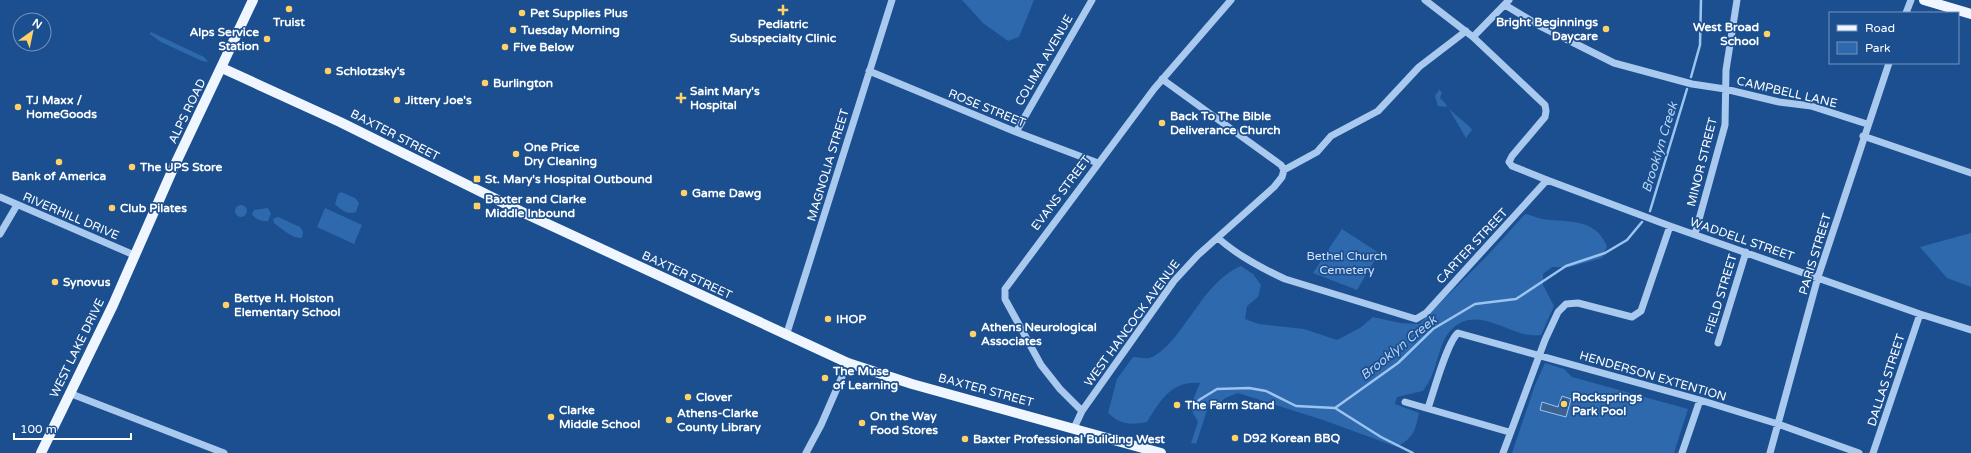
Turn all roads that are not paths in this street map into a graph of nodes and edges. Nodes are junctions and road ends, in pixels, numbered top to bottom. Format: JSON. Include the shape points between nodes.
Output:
{"nodes":[{"id":1,"x":253,"y":0,"type":"edge"},
{"id":2,"x":892,"y":0,"type":"edge"},
{"id":3,"x":1092,"y":0,"type":"edge"},
{"id":4,"x":1231,"y":0,"type":"edge"},
{"id":5,"x":1425,"y":0,"type":"edge"},
{"id":6,"x":1737,"y":0,"type":"edge"},
{"id":7,"x":1911,"y":0,"type":"edge"},
{"id":8,"x":1924,"y":0,"type":"edge"},
{"id":9,"x":1507,"y":3,"type":"edge"},
{"id":10,"x":1906,"y":12,"type":"edge"},
{"id":11,"x":1971,"y":14,"type":"edge"},
{"id":12,"x":1466,"y":31,"type":"junction"},
{"id":13,"x":1473,"y":37,"type":"junction"},
{"id":14,"x":1889,"y":64,"type":"edge"},
{"id":15,"x":222,"y":68,"type":"junction"},
{"id":16,"x":869,"y":71,"type":"junction"},
{"id":17,"x":1162,"y":79,"type":"junction"},
{"id":18,"x":1725,"y":89,"type":"junction"},
{"id":19,"x":1867,"y":124,"type":"junction"},
{"id":20,"x":1016,"y":132,"type":"junction"},
{"id":21,"x":1863,"y":136,"type":"junction"},
{"id":22,"x":1098,"y":163,"type":"junction"},
{"id":23,"x":1284,"y":170,"type":"junction"},
{"id":24,"x":1971,"y":172,"type":"edge"},
{"id":25,"x":1547,"y":180,"type":"junction"},
{"id":26,"x":0,"y":197,"type":"edge"},
{"id":27,"x":17,"y":205,"type":"junction"},
{"id":28,"x":1670,"y":226,"type":"junction"},
{"id":29,"x":0,"y":234,"type":"edge"},
{"id":30,"x":1695,"y":234,"type":"junction"},
{"id":31,"x":1218,"y":238,"type":"junction"},
{"id":32,"x":1746,"y":252,"type":"junction"},
{"id":33,"x":134,"y":255,"type":"junction"},
{"id":34,"x":1818,"y":277,"type":"junction"},
{"id":35,"x":1920,"y":314,"type":"junction"},
{"id":36,"x":1971,"y":330,"type":"edge"},
{"id":37,"x":786,"y":336,"type":"junction"},
{"id":38,"x":1718,"y":343,"type":"dead end"},
{"id":39,"x":1540,"y":355,"type":"junction"},
{"id":40,"x":848,"y":363,"type":"junction"},
{"id":41,"x":69,"y":393,"type":"junction"},
{"id":42,"x":1700,"y":400,"type":"junction"},
{"id":43,"x":1405,"y":402,"type":"dead end"},
{"id":44,"x":1428,"y":408,"type":"junction"},
{"id":45,"x":1082,"y":411,"type":"junction"},
{"id":46,"x":1778,"y":424,"type":"junction"},
{"id":47,"x":1074,"y":428,"type":"junction"},
{"id":48,"x":1509,"y":432,"type":"junction"},
{"id":49,"x":41,"y":453,"type":"edge"},
{"id":50,"x":224,"y":453,"type":"edge"},
{"id":51,"x":806,"y":453,"type":"edge"},
{"id":52,"x":1161,"y":453,"type":"edge"},
{"id":53,"x":1503,"y":453,"type":"edge"},
{"id":54,"x":1682,"y":453,"type":"edge"},
{"id":55,"x":1770,"y":453,"type":"edge"},
{"id":56,"x":1860,"y":453,"type":"edge"},
{"id":57,"x":1873,"y":453,"type":"edge"}],
"edges":[{"from":1,"to":15,"type":"main road","name":"ALPS ROAD"},
{"from":2,"to":16,"type":"street","name":"MAGNOLIA STREET"},
{"from":3,"to":20,"type":"street","name":"COLIMA AVENUE"},
{"from":4,"to":17,"type":"street","name":"EVANS STREET"},
{"from":5,"to":12,"type":"street"},
{"from":6,"to":18,"type":"street","name":"MINOR STREET"},
{"from":7,"to":10,"type":"street"},
{"from":8,"to":11,"type":"main road"},
{"from":9,"to":13,"type":"street"},
{"from":9,"to":18,"type":"street","name":"CAMPBELL LANE","via":[[1540,26],[1614,63],[1692,84]]},
{"from":12,"to":13,"type":"street"},
{"from":12,"to":23,"type":"street","via":[[1419,67],[1378,111],[1331,136],[1317,152]]},
{"from":13,"to":25,"type":"street","name":"WADDELL STREET","via":[[1546,108],[1544,117],[1509,162],[1514,167]]},
{"from":14,"to":19,"type":"street","name":"PARIS STREET"},
{"from":15,"to":33,"type":"main road","name":"ALPS ROAD"},
{"from":15,"to":37,"type":"main road","name":"BAXTER STREET"},
{"from":16,"to":20,"type":"street","name":"ROSE STREET"},
{"from":16,"to":37,"type":"street","name":"MAGNOLIA STREET"},
{"from":17,"to":22,"type":"street","name":"EVANS STREET"},
{"from":17,"to":23,"type":"street","via":[[1281,165]]},
{"from":18,"to":19,"type":"street","name":"CAMPBELL LANE","via":[[1768,100],[1811,106]]},
{"from":18,"to":30,"type":"street","name":"MINOR STREET","via":[[1726,116]]},
{"from":19,"to":21,"type":"street","name":"PARIS STREET"},
{"from":20,"to":22,"type":"street","name":"ROSE STREET"},
{"from":21,"to":24,"type":"street"},
{"from":21,"to":34,"type":"street","name":"PARIS STREET"},
{"from":22,"to":45,"type":"street","name":"EVANS STREET","via":[[1004,292],[1036,359]]},
{"from":23,"to":31,"type":"street","name":"WEST HANCOCK AVENUE","via":[[1274,187]]},
{"from":25,"to":28,"type":"street","name":"WADDELL STREET"},
{"from":25,"to":31,"type":"street","name":"CARTER STREET","via":[[1426,313],[1416,319],[1285,279],[1237,253]]},
{"from":26,"to":27,"type":"street","name":"RIVERHILL DRIVE"},
{"from":27,"to":29,"type":"street"},
{"from":27,"to":33,"type":"street","name":"RIVERHILL DRIVE"},
{"from":28,"to":30,"type":"street","name":"WADDELL STREET"},
{"from":28,"to":39,"type":"street","via":[[1641,312],[1632,317],[1578,303],[1566,304],[1558,312]]},
{"from":30,"to":32,"type":"street","name":"WADDELL STREET"},
{"from":31,"to":45,"type":"street","name":"WEST HANCOCK AVENUE","via":[[1174,280]]},
{"from":32,"to":34,"type":"street","name":"WADDELL STREET"},
{"from":32,"to":38,"type":"street","name":"FIELD STREET"},
{"from":33,"to":41,"type":"main road","name":"WEST LAKE DRIVE","via":[[113,305]]},
{"from":34,"to":35,"type":"street","name":"WADDELL STREET"},
{"from":34,"to":46,"type":"street","name":"PARIS STREET"},
{"from":35,"to":36,"type":"street","name":"WADDELL STREET"},
{"from":35,"to":57,"type":"street","name":"DALLAS STREET"},
{"from":37,"to":40,"type":"main road","name":"BAXTER STREET"},
{"from":39,"to":42,"type":"street","name":"HENDERSON EXTENTION"},
{"from":39,"to":44,"type":"street","name":"HENDERSON EXTENTION","via":[[1458,332],[1447,350]]},
{"from":39,"to":48,"type":"street"},
{"from":40,"to":47,"type":"main road","name":"BAXTER STREET","via":[[912,384]]},
{"from":40,"to":51,"type":"street"},
{"from":41,"to":49,"type":"main road","name":"WEST LAKE DRIVE"},
{"from":41,"to":50,"type":"street"},
{"from":42,"to":46,"type":"street","name":"HENDERSON EXTENTION"},
{"from":42,"to":54,"type":"street"},
{"from":43,"to":44,"type":"street"},
{"from":44,"to":48,"type":"street"},
{"from":45,"to":47,"type":"street","name":"WEST HANCOCK AVENUE"},
{"from":46,"to":55,"type":"street","name":"PARIS STREET"},
{"from":46,"to":56,"type":"street","name":"HENDERSON EXTENTION"},
{"from":47,"to":52,"type":"main road","name":"BAXTER STREET"},
{"from":48,"to":53,"type":"street"}]}
